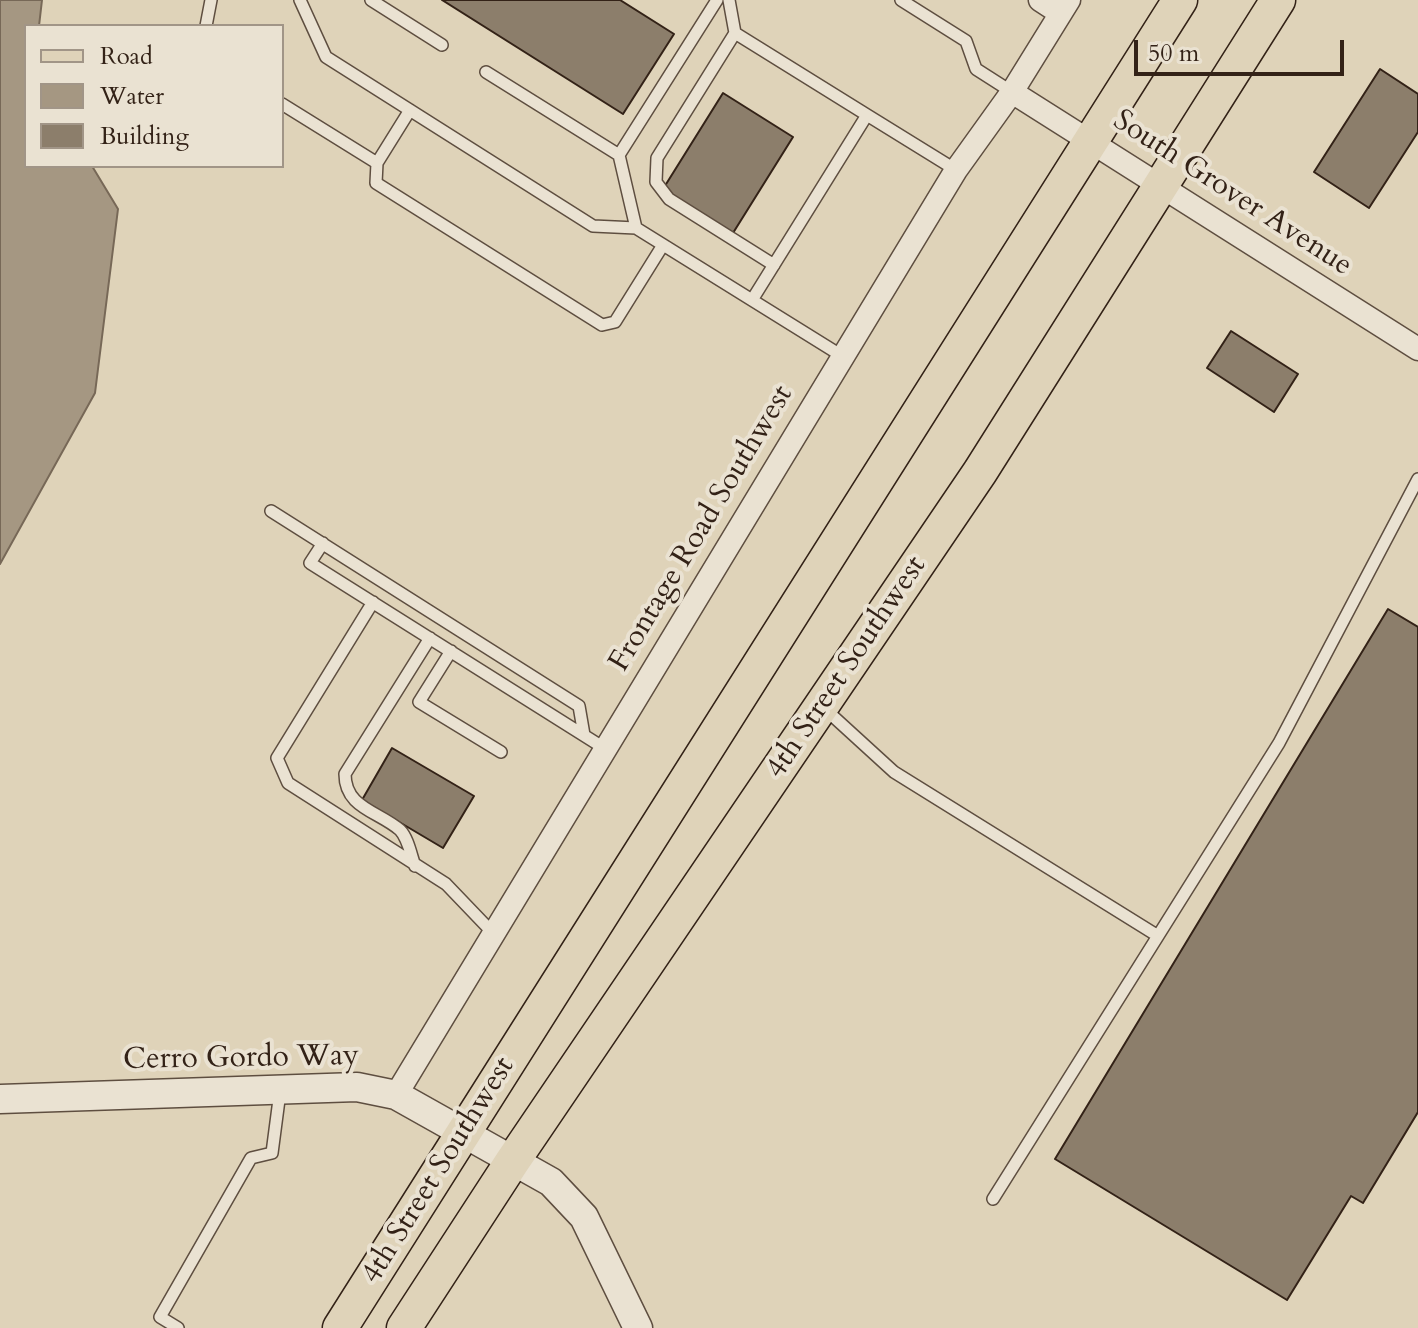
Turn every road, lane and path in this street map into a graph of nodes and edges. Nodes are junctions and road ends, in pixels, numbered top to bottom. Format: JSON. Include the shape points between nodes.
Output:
{"nodes":[{"id":1,"x":211,"y":0,"type":"edge"},
{"id":2,"x":300,"y":0,"type":"edge"},
{"id":3,"x":371,"y":0,"type":"edge"},
{"id":4,"x":717,"y":0,"type":"edge"},
{"id":5,"x":729,"y":0,"type":"edge"},
{"id":6,"x":901,"y":0,"type":"edge"},
{"id":7,"x":1040,"y":0,"type":"edge"},
{"id":8,"x":1180,"y":0,"type":"edge"},
{"id":9,"x":1278,"y":0,"type":"edge"},
{"id":10,"x":1064,"y":6,"type":"edge"},
{"id":11,"x":206,"y":24,"type":"edge"},
{"id":12,"x":735,"y":33,"type":"junction"},
{"id":13,"x":442,"y":45,"type":"dead end"},
{"id":14,"x":486,"y":72,"type":"dead end"},
{"id":15,"x":1012,"y":92,"type":"junction"},
{"id":16,"x":284,"y":105,"type":"edge"},
{"id":17,"x":410,"y":110,"type":"junction"},
{"id":18,"x":867,"y":115,"type":"junction"},
{"id":19,"x":1093,"y":140,"type":"junction"},
{"id":20,"x":619,"y":155,"type":"junction"},
{"id":21,"x":377,"y":163,"type":"junction"},
{"id":22,"x":956,"y":170,"type":"junction"},
{"id":23,"x":1163,"y":187,"type":"junction"},
{"id":24,"x":636,"y":228,"type":"junction"},
{"id":25,"x":663,"y":245,"type":"junction"},
{"id":26,"x":774,"y":265,"type":"junction"},
{"id":27,"x":752,"y":300,"type":"junction"},
{"id":28,"x":1418,"y":349,"type":"edge"},
{"id":29,"x":842,"y":356,"type":"junction"},
{"id":30,"x":1418,"y":479,"type":"edge"},
{"id":31,"x":271,"y":511,"type":"dead end"},
{"id":32,"x":323,"y":543,"type":"junction"},
{"id":33,"x":373,"y":602,"type":"junction"},
{"id":34,"x":430,"y":638,"type":"junction"},
{"id":35,"x":451,"y":651,"type":"junction"},
{"id":36,"x":821,"y":706,"type":"junction"},
{"id":37,"x":584,"y":735,"type":"junction"},
{"id":38,"x":604,"y":748,"type":"junction"},
{"id":39,"x":501,"y":752,"type":"dead end"},
{"id":40,"x":416,"y":866,"type":"junction"},
{"id":41,"x":492,"y":932,"type":"junction"},
{"id":42,"x":1158,"y":936,"type":"junction"},
{"id":43,"x":280,"y":1090,"type":"junction"},
{"id":44,"x":396,"y":1095,"type":"junction"},
{"id":45,"x":0,"y":1099,"type":"edge"},
{"id":46,"x":465,"y":1132,"type":"junction"},
{"id":47,"x":512,"y":1162,"type":"junction"},
{"id":48,"x":993,"y":1199,"type":"dead end"},
{"id":49,"x":178,"y":1328,"type":"edge"},
{"id":50,"x":340,"y":1328,"type":"edge"},
{"id":51,"x":404,"y":1328,"type":"edge"},
{"id":52,"x":638,"y":1328,"type":"edge"}],
"edges":[{"from":1,"to":11,"type":"lane"},
{"from":2,"to":17,"type":"lane","via":[[326,57]]},
{"from":3,"to":13,"type":"lane"},
{"from":4,"to":20,"type":"lane"},
{"from":5,"to":12,"type":"lane"},
{"from":6,"to":15,"type":"lane","via":[[966,41],[976,69]]},
{"from":7,"to":10,"type":"street"},
{"from":8,"to":19,"type":"main road","name":"4th Street Southwest"},
{"from":9,"to":23,"type":"main road","name":"4th Street Southwest"},
{"from":10,"to":15,"type":"street","name":"Frontage Road Southwest"},
{"from":12,"to":18,"type":"lane"},
{"from":12,"to":26,"type":"lane","via":[[657,158],[656,182],[669,199]]},
{"from":14,"to":20,"type":"lane"},
{"from":15,"to":19,"type":"street","name":"South Grover Avenue"},
{"from":15,"to":22,"type":"street","name":"Frontage Road Southwest"},
{"from":16,"to":21,"type":"lane"},
{"from":17,"to":21,"type":"lane"},
{"from":17,"to":24,"type":"lane","via":[[593,226]]},
{"from":18,"to":22,"type":"lane"},
{"from":18,"to":26,"type":"lane"},
{"from":19,"to":23,"type":"street","name":"South Grover Avenue"},
{"from":19,"to":46,"type":"main road","name":"4th Street Southwest"},
{"from":20,"to":24,"type":"lane"},
{"from":21,"to":25,"type":"lane","via":[[376,183],[602,325],[615,322]]},
{"from":22,"to":29,"type":"street","name":"Frontage Road Southwest"},
{"from":23,"to":28,"type":"street","name":"South Grover Avenue"},
{"from":23,"to":36,"type":"main road","name":"4th Street Southwest","via":[[980,472]]},
{"from":24,"to":25,"type":"lane"},
{"from":25,"to":27,"type":"lane"},
{"from":26,"to":27,"type":"lane"},
{"from":27,"to":29,"type":"lane"},
{"from":29,"to":38,"type":"street","name":"Frontage Road Southwest"},
{"from":30,"to":42,"type":"lane","via":[[1279,743]]},
{"from":31,"to":32,"type":"lane"},
{"from":32,"to":33,"type":"lane","via":[[310,563]]},
{"from":32,"to":37,"type":"lane","via":[[579,706]]},
{"from":33,"to":34,"type":"lane"},
{"from":33,"to":40,"type":"lane","via":[[277,758],[288,783]]},
{"from":34,"to":35,"type":"lane"},
{"from":34,"to":40,"type":"lane","via":[[345,774],[353,801],[402,832]]},
{"from":35,"to":37,"type":"lane"},
{"from":35,"to":39,"type":"lane","via":[[419,702]]},
{"from":36,"to":42,"type":"lane","via":[[894,772]]},
{"from":36,"to":47,"type":"main road","name":"4th Street Southwest"},
{"from":37,"to":38,"type":"lane"},
{"from":38,"to":41,"type":"street","name":"Frontage Road Southwest"},
{"from":40,"to":41,"type":"lane","via":[[446,884]]},
{"from":41,"to":44,"type":"street","name":"Frontage Road Southwest"},
{"from":42,"to":48,"type":"lane"},
{"from":43,"to":44,"type":"street","name":"Cerro Gordo Way","via":[[357,1087]]},
{"from":43,"to":45,"type":"street","name":"Cerro Gordo Way"},
{"from":43,"to":49,"type":"lane","via":[[272,1153],[251,1158],[160,1317]]},
{"from":44,"to":46,"type":"street","name":"Cerro Gordo Way"},
{"from":46,"to":47,"type":"street","name":"Cerro Gordo Way"},
{"from":46,"to":50,"type":"main road","name":"4th Street Southwest"},
{"from":47,"to":51,"type":"main road","name":"4th Street Southwest"},
{"from":47,"to":52,"type":"street","name":"Cerro Gordo Way","via":[[551,1182],[584,1217]]}]}
